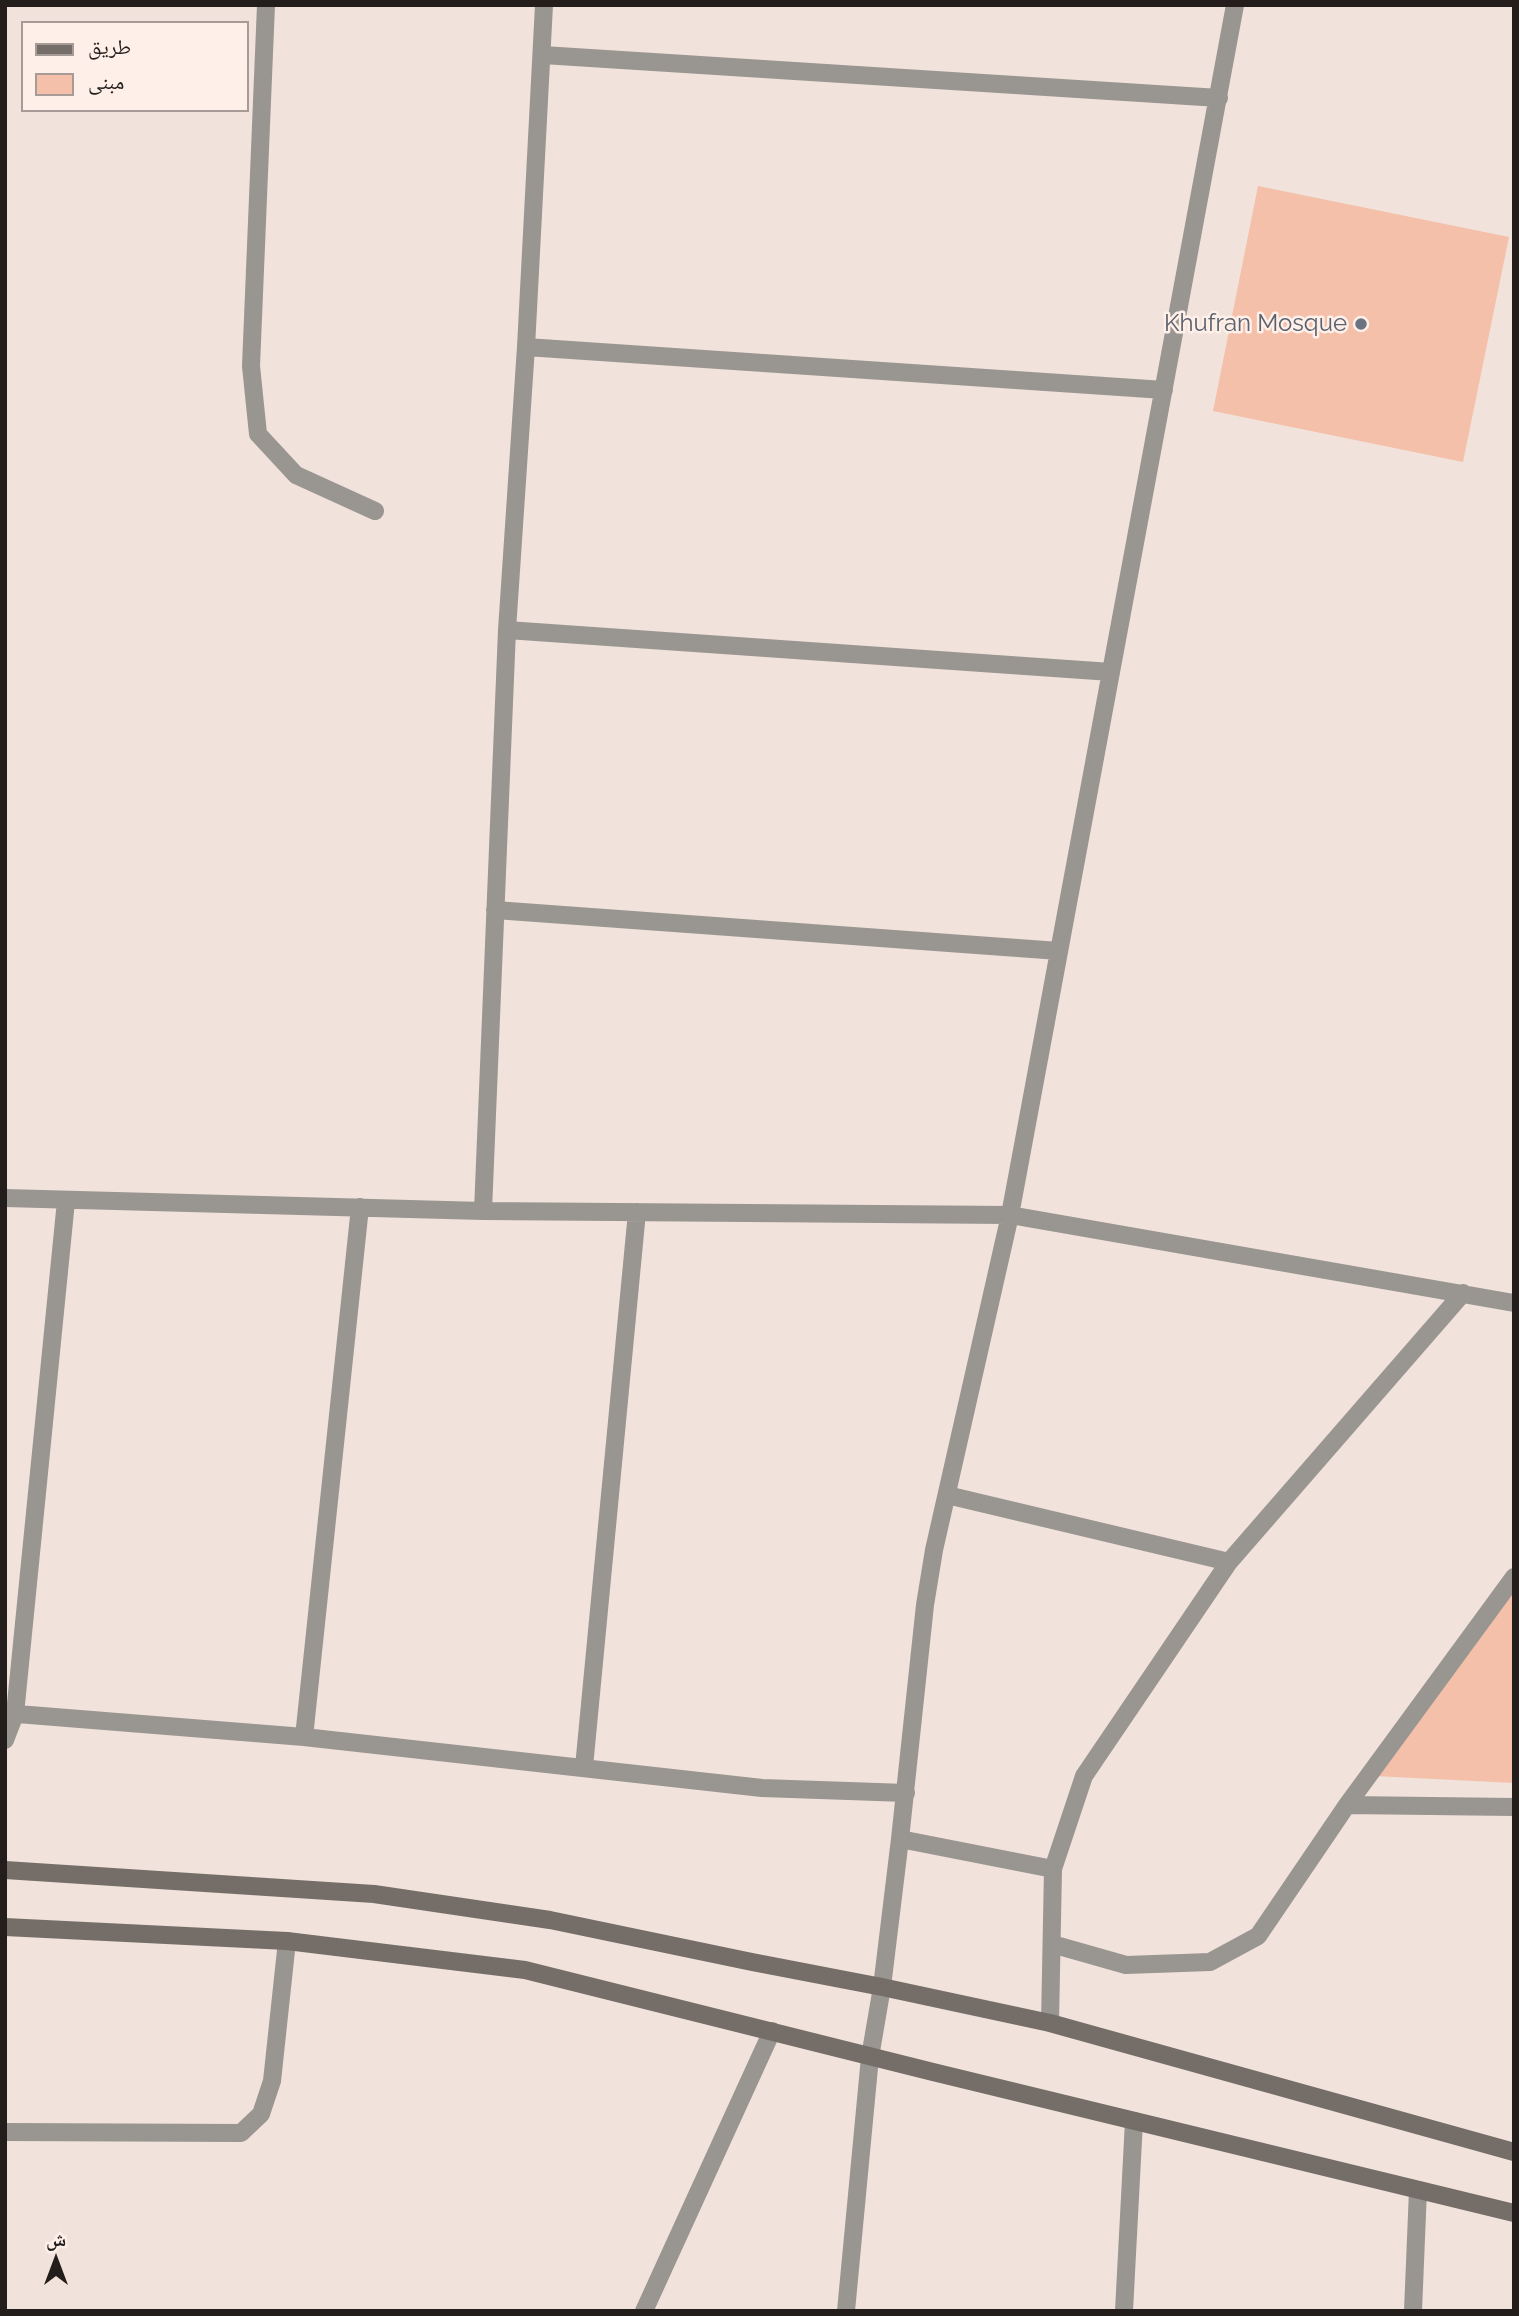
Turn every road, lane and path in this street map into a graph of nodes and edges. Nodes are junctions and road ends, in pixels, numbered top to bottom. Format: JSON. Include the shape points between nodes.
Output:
{"nodes":[{"id":1,"x":266,"y":5,"type":"edge"},
{"id":2,"x":544,"y":5,"type":"edge"},
{"id":3,"x":1235,"y":5,"type":"edge"},
{"id":4,"x":543,"y":55,"type":"junction"},
{"id":5,"x":1219,"y":98,"type":"junction"},
{"id":6,"x":526,"y":347,"type":"junction"},
{"id":7,"x":1164,"y":390,"type":"junction"},
{"id":8,"x":375,"y":511,"type":"dead end"},
{"id":9,"x":506,"y":630,"type":"junction"},
{"id":10,"x":1111,"y":672,"type":"junction"},
{"id":11,"x":495,"y":910,"type":"junction"},
{"id":12,"x":1059,"y":951,"type":"junction"},
{"id":13,"x":5,"y":1198,"type":"edge"},
{"id":14,"x":66,"y":1200,"type":"junction"},
{"id":15,"x":360,"y":1207,"type":"junction"},
{"id":16,"x":483,"y":1210,"type":"junction"},
{"id":17,"x":637,"y":1212,"type":"junction"},
{"id":18,"x":1010,"y":1215,"type":"junction"},
{"id":19,"x":1463,"y":1293,"type":"junction"},
{"id":20,"x":1514,"y":1303,"type":"edge"},
{"id":21,"x":947,"y":1495,"type":"junction"},
{"id":22,"x":1229,"y":1562,"type":"junction"},
{"id":23,"x":1514,"y":1577,"type":"edge"},
{"id":24,"x":10,"y":1714,"type":"edge"},
{"id":25,"x":304,"y":1737,"type":"junction"},
{"id":26,"x":5,"y":1740,"type":"edge"},
{"id":27,"x":584,"y":1767,"type":"junction"},
{"id":28,"x":906,"y":1793,"type":"junction"},
{"id":29,"x":1347,"y":1805,"type":"junction"},
{"id":30,"x":1514,"y":1807,"type":"edge"},
{"id":31,"x":900,"y":1839,"type":"junction"},
{"id":32,"x":1053,"y":1869,"type":"junction"},
{"id":33,"x":5,"y":1870,"type":"edge"},
{"id":34,"x":5,"y":1927,"type":"edge"},
{"id":35,"x":287,"y":1941,"type":"junction"},
{"id":36,"x":1052,"y":1944,"type":"junction"},
{"id":37,"x":882,"y":1987,"type":"junction"},
{"id":38,"x":1050,"y":2023,"type":"junction"},
{"id":39,"x":772,"y":2031,"type":"junction"},
{"id":40,"x":870,"y":2057,"type":"junction"},
{"id":41,"x":1134,"y":2121,"type":"junction"},
{"id":42,"x":5,"y":2132,"type":"edge"},
{"id":43,"x":1514,"y":2152,"type":"edge"},
{"id":44,"x":1418,"y":2190,"type":"junction"},
{"id":45,"x":1514,"y":2213,"type":"edge"},
{"id":46,"x":644,"y":2311,"type":"edge"},
{"id":47,"x":846,"y":2311,"type":"edge"},
{"id":48,"x":1124,"y":2311,"type":"edge"},
{"id":49,"x":1413,"y":2311,"type":"edge"}],
"edges":[{"from":1,"to":8,"type":"street","via":[[251,366],[258,434],[296,475]]},
{"from":2,"to":4,"type":"street"},
{"from":3,"to":5,"type":"street"},
{"from":4,"to":5,"type":"street"},
{"from":4,"to":6,"type":"street"},
{"from":5,"to":7,"type":"street"},
{"from":6,"to":7,"type":"street"},
{"from":6,"to":9,"type":"street"},
{"from":7,"to":10,"type":"street"},
{"from":9,"to":10,"type":"street"},
{"from":9,"to":11,"type":"street"},
{"from":10,"to":12,"type":"street"},
{"from":11,"to":12,"type":"street"},
{"from":11,"to":16,"type":"street"},
{"from":12,"to":18,"type":"street"},
{"from":13,"to":14,"type":"street"},
{"from":14,"to":15,"type":"street"},
{"from":14,"to":24,"type":"street"},
{"from":15,"to":16,"type":"street"},
{"from":15,"to":25,"type":"street"},
{"from":16,"to":17,"type":"street"},
{"from":17,"to":18,"type":"street"},
{"from":17,"to":27,"type":"street"},
{"from":18,"to":19,"type":"street"},
{"from":18,"to":21,"type":"street"},
{"from":19,"to":20,"type":"street"},
{"from":19,"to":22,"type":"street"},
{"from":21,"to":22,"type":"street"},
{"from":21,"to":28,"type":"street","via":[[925,1605]]},
{"from":22,"to":32,"type":"street","via":[[1084,1776]]},
{"from":23,"to":29,"type":"street"},
{"from":24,"to":25,"type":"street"},
{"from":24,"to":26,"type":"street"},
{"from":25,"to":27,"type":"street"},
{"from":27,"to":28,"type":"street","via":[[762,1788]]},
{"from":28,"to":31,"type":"street"},
{"from":29,"to":30,"type":"street"},
{"from":29,"to":36,"type":"street","via":[[1258,1936],[1210,1962],[1126,1965]]},
{"from":31,"to":32,"type":"street"},
{"from":31,"to":37,"type":"street"},
{"from":32,"to":36,"type":"street"},
{"from":33,"to":37,"type":"main road","via":[[374,1894],[550,1920]]},
{"from":34,"to":35,"type":"main road"},
{"from":35,"to":39,"type":"main road","via":[[525,1970]]},
{"from":35,"to":42,"type":"street","via":[[272,2081],[261,2115],[241,2133]]},
{"from":36,"to":38,"type":"street"},
{"from":37,"to":38,"type":"main road"},
{"from":37,"to":40,"type":"street"},
{"from":38,"to":43,"type":"main road"},
{"from":39,"to":40,"type":"main road"},
{"from":39,"to":46,"type":"street"},
{"from":40,"to":41,"type":"main road"},
{"from":40,"to":47,"type":"street"},
{"from":41,"to":44,"type":"main road"},
{"from":41,"to":48,"type":"street"},
{"from":44,"to":45,"type":"main road"},
{"from":44,"to":49,"type":"street"}]}
